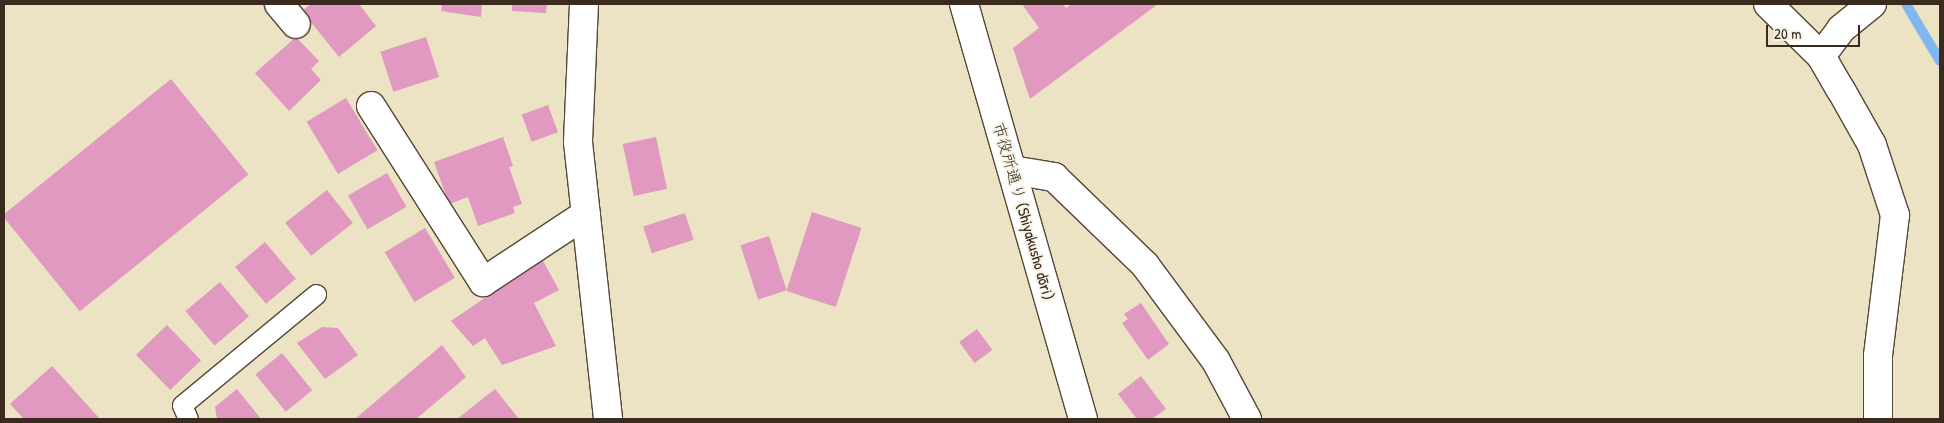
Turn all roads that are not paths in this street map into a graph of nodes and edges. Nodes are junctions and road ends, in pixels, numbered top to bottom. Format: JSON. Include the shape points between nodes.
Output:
{"nodes":[{"id":1,"x":279,"y":4,"type":"edge"},
{"id":2,"x":584,"y":4,"type":"edge"},
{"id":3,"x":964,"y":4,"type":"edge"},
{"id":4,"x":1768,"y":4,"type":"edge"},
{"id":5,"x":1872,"y":4,"type":"edge"},
{"id":6,"x":296,"y":24,"type":"dead end"},
{"id":7,"x":1821,"y":56,"type":"junction"},
{"id":8,"x":371,"y":106,"type":"dead end"},
{"id":9,"x":1012,"y":170,"type":"junction"},
{"id":10,"x":586,"y":214,"type":"junction"},
{"id":11,"x":316,"y":294,"type":"dead end"},
{"id":12,"x":188,"y":419,"type":"edge"},
{"id":13,"x":608,"y":419,"type":"edge"},
{"id":14,"x":1083,"y":419,"type":"edge"},
{"id":15,"x":1247,"y":419,"type":"edge"},
{"id":16,"x":1878,"y":419,"type":"edge"}],
"edges":[{"from":1,"to":6,"type":"street"},
{"from":2,"to":10,"type":"street","via":[[578,142]]},
{"from":3,"to":9,"type":"street","name":"市役所通り (Shiyakusho dōri)"},
{"from":4,"to":7,"type":"street"},
{"from":5,"to":7,"type":"street","via":[[1841,29]]},
{"from":7,"to":16,"type":"street","via":[[1872,145],[1895,215],[1878,356]]},
{"from":8,"to":10,"type":"street","via":[[483,282]]},
{"from":9,"to":14,"type":"street","name":"市役所通り (Shiyakusho dōri)"},
{"from":9,"to":15,"type":"street","via":[[1054,176],[1144,266],[1216,361]]},
{"from":10,"to":13,"type":"street"},
{"from":11,"to":12,"type":"lane","via":[[182,405]]}]}
